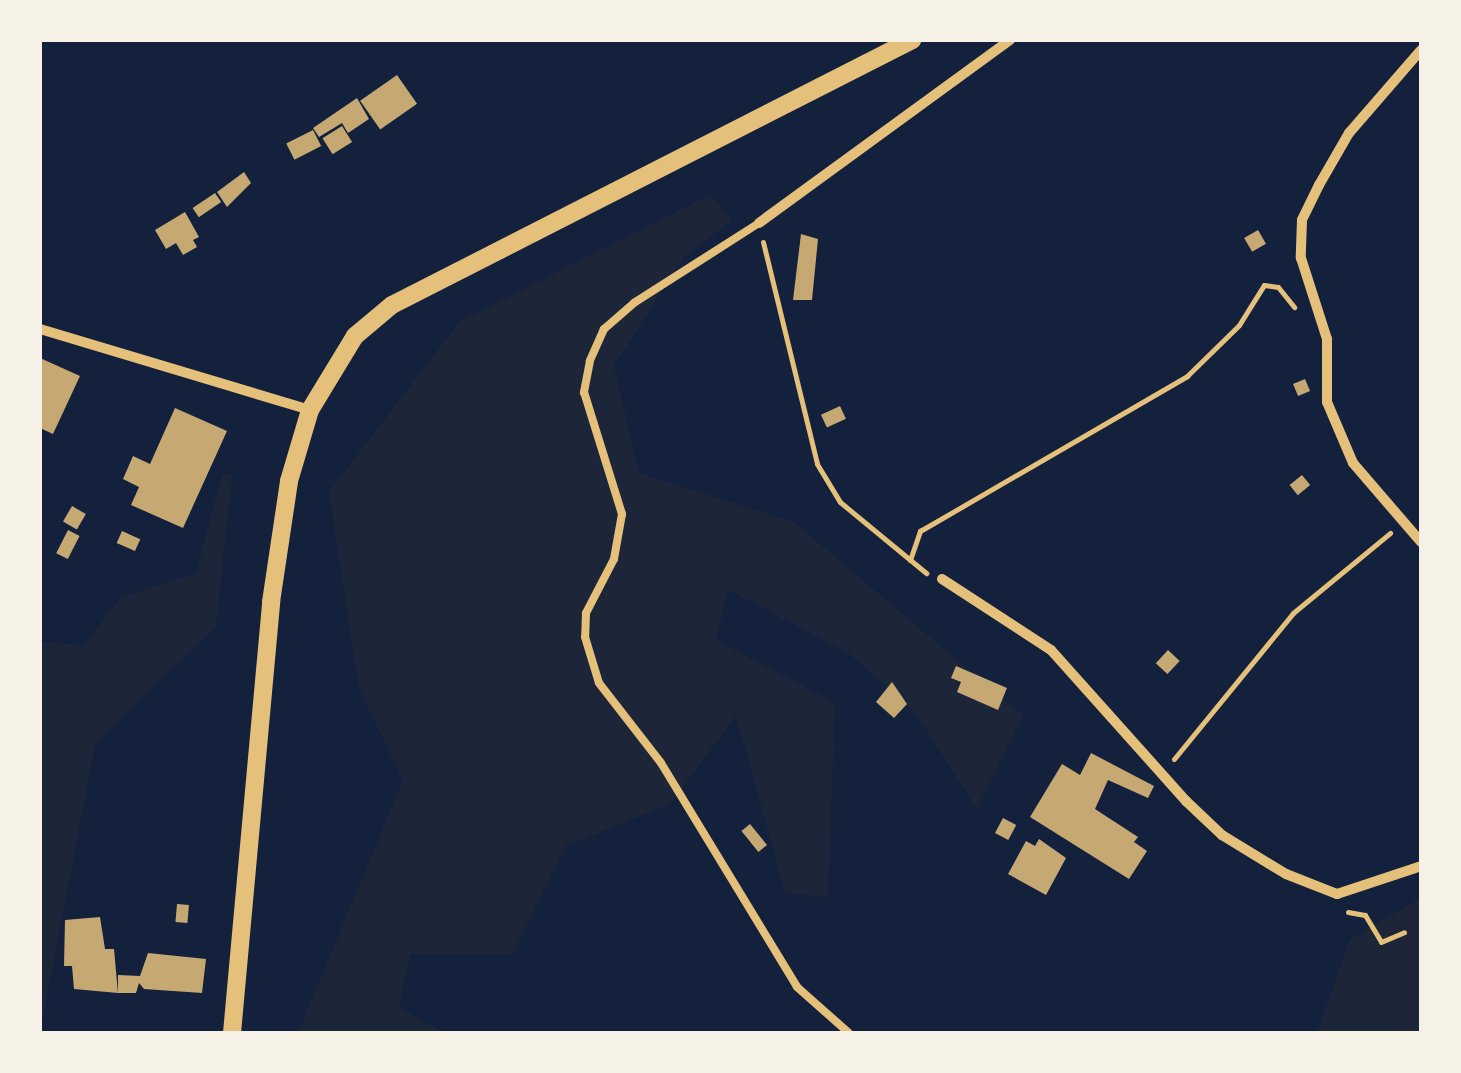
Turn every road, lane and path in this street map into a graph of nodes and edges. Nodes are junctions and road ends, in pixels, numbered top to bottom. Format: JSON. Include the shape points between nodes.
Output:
{"nodes":[{"id":1,"x":912,"y":40,"type":"edge"},
{"id":2,"x":1010,"y":40,"type":"edge"},
{"id":3,"x":1421,"y":50,"type":"edge"},
{"id":4,"x":759,"y":223,"type":"junction"},
{"id":5,"x":1318,"y":314,"type":"junction"},
{"id":6,"x":40,"y":329,"type":"edge"},
{"id":7,"x":310,"y":410,"type":"junction"},
{"id":8,"x":1403,"y":523,"type":"junction"},
{"id":9,"x":1421,"y":542,"type":"edge"},
{"id":10,"x":910,"y":560,"type":"junction"},
{"id":11,"x":942,"y":579,"type":"joint"},
{"id":12,"x":1164,"y":774,"type":"junction"},
{"id":13,"x":1421,"y":866,"type":"edge"},
{"id":14,"x":1343,"y":892,"type":"junction"},
{"id":15,"x":1404,"y":932,"type":"dead end"},
{"id":16,"x":232,"y":1033,"type":"edge"},
{"id":17,"x":849,"y":1033,"type":"edge"}],
"edges":[{"from":1,"to":7,"type":"street","via":[[392,305],[355,336]]},
{"from":2,"to":4,"type":"street"},
{"from":3,"to":5,"type":"street","via":[[1349,133],[1302,220],[1300,258]]},
{"from":4,"to":10,"type":"path","via":[[817,464],[840,502]]},
{"from":4,"to":17,"type":"lane","via":[[634,302],[604,329],[590,361],[584,392],[622,514],[614,560],[586,613],[585,637],[598,683],[661,762],[797,988]]},
{"from":5,"to":8,"type":"street","via":[[1327,338],[1328,402],[1353,463]]},
{"from":5,"to":10,"type":"path","via":[[1300,315],[1278,287],[1264,286],[1239,325],[1187,376],[920,531]]},
{"from":6,"to":7,"type":"street"},
{"from":7,"to":16,"type":"street","via":[[289,481],[271,602]]},
{"from":8,"to":9,"type":"street"},
{"from":8,"to":12,"type":"path","via":[[1293,614]]},
{"from":10,"to":11,"type":"path"},
{"from":11,"to":12,"type":"street","via":[[965,601],[1052,650]]},
{"from":12,"to":14,"type":"street","via":[[1222,835],[1319,890]]},
{"from":13,"to":14,"type":"street"},
{"from":14,"to":15,"type":"path","via":[[1349,917],[1365,915],[1381,942]]}]}
